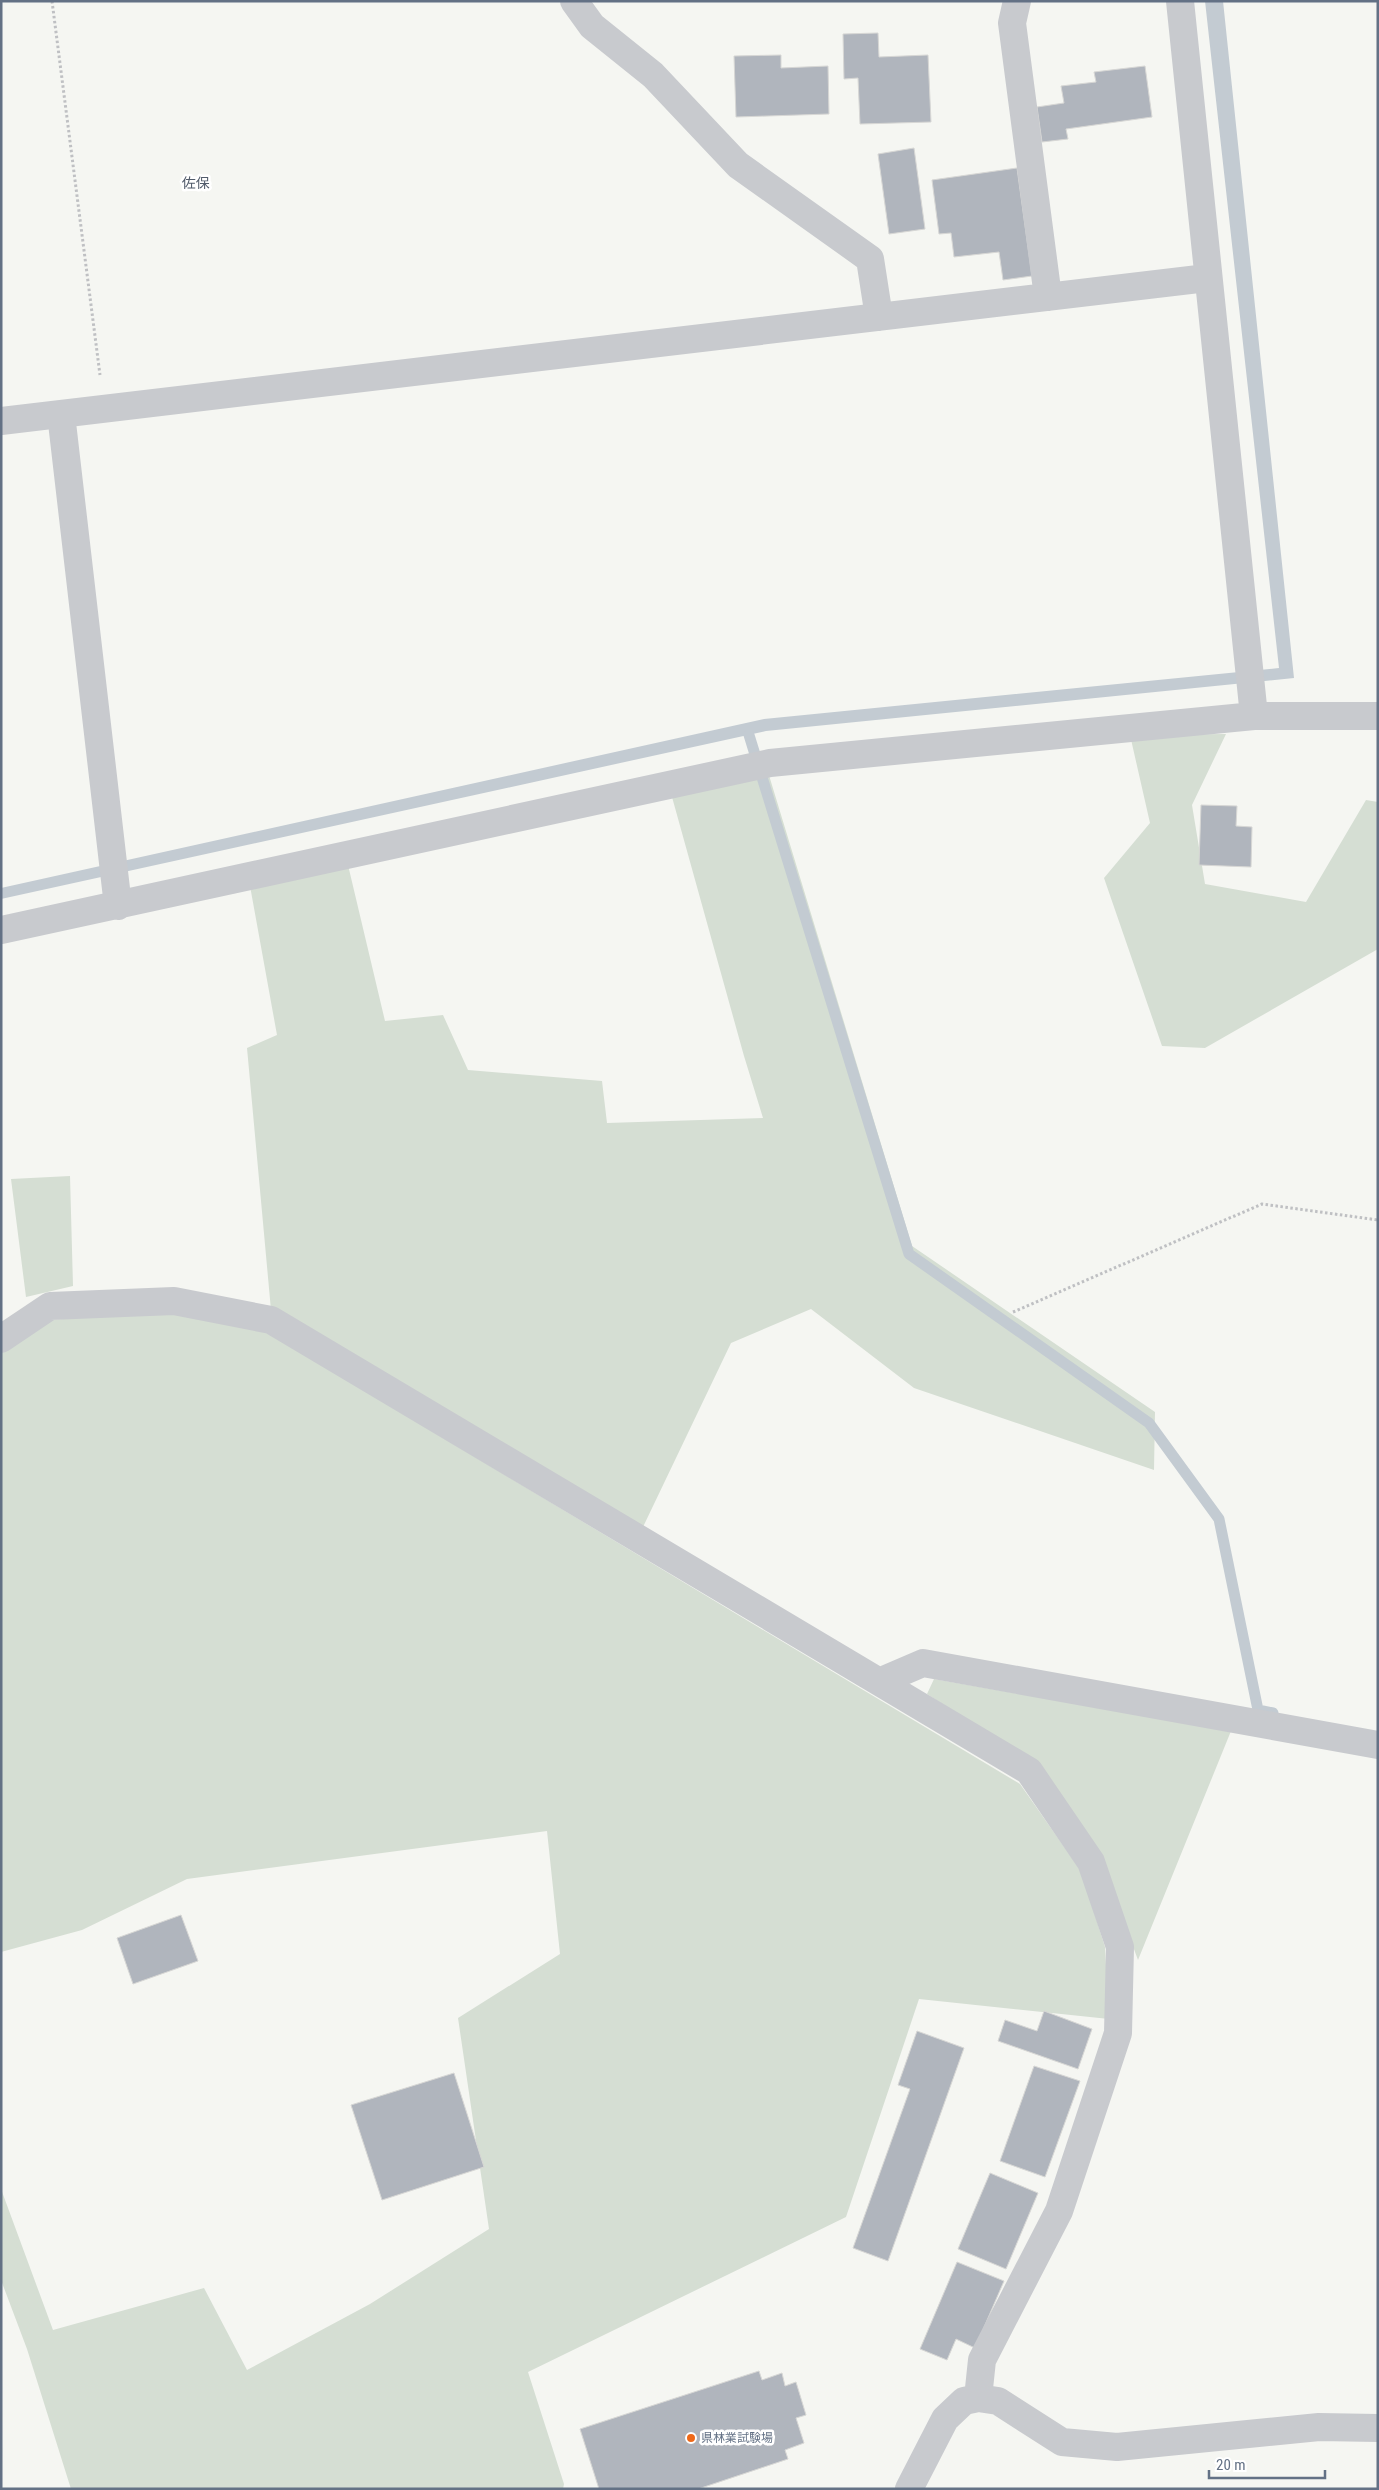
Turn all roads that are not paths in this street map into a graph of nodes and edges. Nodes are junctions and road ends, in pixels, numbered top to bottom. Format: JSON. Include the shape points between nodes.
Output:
{"nodes":[{"id":1,"x":574,"y":1,"type":"edge"},
{"id":2,"x":1016,"y":1,"type":"edge"},
{"id":3,"x":1180,"y":1,"type":"edge"},
{"id":4,"x":1207,"y":278,"type":"junction"},
{"id":5,"x":1048,"y":297,"type":"junction"},
{"id":6,"x":879,"y":317,"type":"junction"},
{"id":7,"x":61,"y":414,"type":"junction"},
{"id":8,"x":1,"y":421,"type":"edge"},
{"id":9,"x":1254,"y":716,"type":"junction"},
{"id":10,"x":1378,"y":716,"type":"edge"},
{"id":11,"x":118,"y":906,"type":"junction"},
{"id":12,"x":1,"y":930,"type":"edge"},
{"id":13,"x":1,"y":1339,"type":"edge"},
{"id":14,"x":881,"y":1681,"type":"junction"},
{"id":15,"x":1378,"y":1745,"type":"edge"},
{"id":16,"x":978,"y":2398,"type":"junction"},
{"id":17,"x":1378,"y":2428,"type":"edge"},
{"id":18,"x":909,"y":2489,"type":"edge"}],
"edges":[{"from":1,"to":6,"type":"street","via":[[592,26],[653,74],[738,165],[870,259]]},
{"from":2,"to":5,"type":"street","via":[[1012,22]]},
{"from":3,"to":4,"type":"street"},
{"from":4,"to":5,"type":"street"},
{"from":4,"to":9,"type":"street"},
{"from":5,"to":6,"type":"street"},
{"from":6,"to":7,"type":"street"},
{"from":7,"to":8,"type":"street"},
{"from":7,"to":11,"type":"street"},
{"from":9,"to":10,"type":"street"},
{"from":9,"to":11,"type":"street","via":[[760,765]]},
{"from":11,"to":12,"type":"street"},
{"from":13,"to":14,"type":"street","via":[[50,1306],[174,1302],[271,1320]]},
{"from":14,"to":15,"type":"street","via":[[923,1663]]},
{"from":14,"to":16,"type":"street","via":[[1029,1771],[1091,1862],[1120,1947],[1118,2033],[1059,2211],[982,2360]]},
{"from":16,"to":17,"type":"street","via":[[998,2401],[1062,2442],[1117,2447],[1319,2427]]},
{"from":16,"to":18,"type":"street","via":[[964,2401],[945,2419]]}]}
